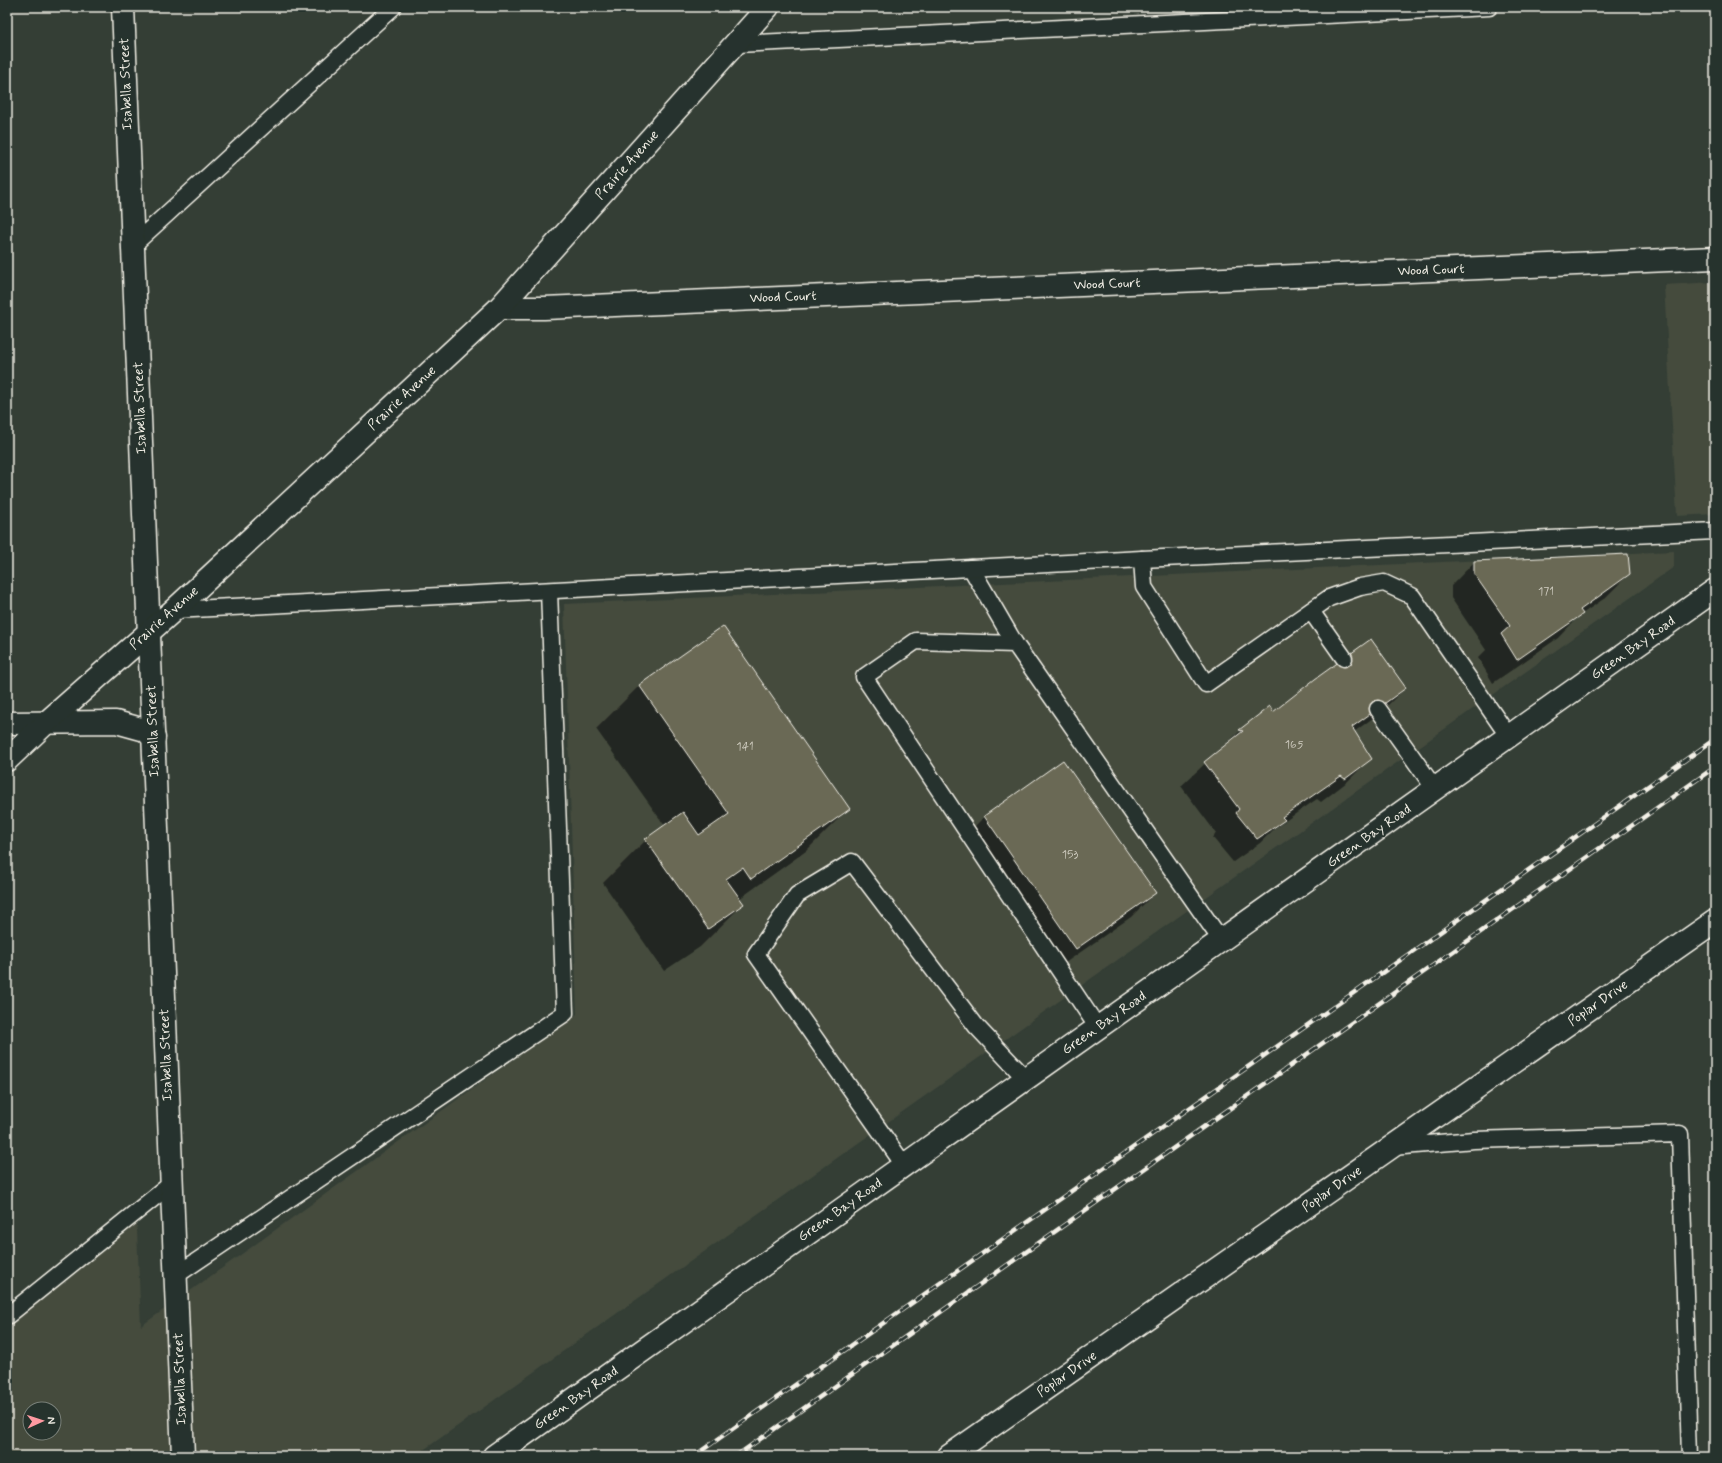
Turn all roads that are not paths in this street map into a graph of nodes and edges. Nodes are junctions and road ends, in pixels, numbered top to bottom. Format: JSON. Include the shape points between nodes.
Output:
{"nodes":[{"id":1,"x":123,"y":7,"type":"edge"},
{"id":2,"x":394,"y":7,"type":"edge"},
{"id":3,"x":768,"y":7,"type":"edge"},
{"id":4,"x":1490,"y":7,"type":"edge"},
{"id":5,"x":736,"y":44,"type":"junction"},
{"id":6,"x":133,"y":245,"type":"junction"},
{"id":7,"x":1715,"y":258,"type":"edge"},
{"id":8,"x":499,"y":308,"type":"junction"},
{"id":9,"x":1715,"y":531,"type":"edge"},
{"id":10,"x":1142,"y":559,"type":"junction"},
{"id":11,"x":971,"y":568,"type":"junction"},
{"id":12,"x":1715,"y":590,"type":"edge"},
{"id":13,"x":549,"y":591,"type":"junction"},
{"id":14,"x":174,"y":610,"type":"junction"},
{"id":15,"x":1311,"y":611,"type":"junction"},
{"id":16,"x":149,"y":633,"type":"junction"},
{"id":17,"x":1015,"y":644,"type":"junction"},
{"id":18,"x":1344,"y":658,"type":"dead end"},
{"id":19,"x":1378,"y":709,"type":"dead end"},
{"id":20,"x":47,"y":722,"type":"junction"},
{"id":21,"x":7,"y":723,"type":"edge"},
{"id":22,"x":1509,"y":737,"type":"junction"},
{"id":23,"x":154,"y":738,"type":"junction"},
{"id":24,"x":7,"y":760,"type":"edge"},
{"id":25,"x":1435,"y":789,"type":"junction"},
{"id":26,"x":1715,"y":921,"type":"edge"},
{"id":27,"x":1221,"y":940,"type":"junction"},
{"id":28,"x":1098,"y":1028,"type":"junction"},
{"id":29,"x":1026,"y":1079,"type":"junction"},
{"id":30,"x":1392,"y":1147,"type":"junction"},
{"id":31,"x":904,"y":1165,"type":"junction"},
{"id":32,"x":172,"y":1184,"type":"junction"},
{"id":33,"x":175,"y":1276,"type":"junction"},
{"id":34,"x":7,"y":1316,"type":"edge"},
{"id":35,"x":183,"y":1456,"type":"edge"},
{"id":36,"x":494,"y":1456,"type":"edge"},
{"id":37,"x":949,"y":1456,"type":"edge"},
{"id":38,"x":1690,"y":1456,"type":"edge"}],
"edges":[{"from":1,"to":6,"type":"street","name":"Isabella Street"},
{"from":2,"to":6,"type":"lane"},
{"from":3,"to":5,"type":"street","name":"Prairie Avenue"},
{"from":4,"to":5,"type":"lane"},
{"from":5,"to":8,"type":"street","name":"Prairie Avenue"},
{"from":6,"to":16,"type":"street","name":"Isabella Street"},
{"from":7,"to":8,"type":"street","name":"Wood Court"},
{"from":8,"to":14,"type":"street","name":"Prairie Avenue"},
{"from":9,"to":10,"type":"lane"},
{"from":10,"to":11,"type":"lane"},
{"from":10,"to":15,"type":"lane","via":[[1144,587],[1206,684]]},
{"from":11,"to":13,"type":"lane"},
{"from":11,"to":17,"type":"lane"},
{"from":12,"to":22,"type":"street","name":"Green Bay Road"},
{"from":13,"to":14,"type":"lane"},
{"from":13,"to":33,"type":"lane","via":[[565,1013]]},
{"from":14,"to":16,"type":"street","name":"Prairie Avenue"},
{"from":15,"to":18,"type":"lane"},
{"from":15,"to":22,"type":"lane","via":[[1328,598],[1360,587],[1384,583],[1412,596]]},
{"from":16,"to":20,"type":"street","name":"Prairie Avenue"},
{"from":16,"to":23,"type":"street","name":"Isabella Street"},
{"from":17,"to":27,"type":"lane"},
{"from":17,"to":28,"type":"lane","via":[[916,640],[864,677]]},
{"from":19,"to":25,"type":"lane"},
{"from":20,"to":21,"type":"street"},
{"from":20,"to":23,"type":"street","via":[[116,722],[145,730]]},
{"from":20,"to":24,"type":"street","name":"Prairie Avenue"},
{"from":22,"to":25,"type":"street","name":"Green Bay Road"},
{"from":23,"to":32,"type":"street","name":"Isabella Street"},
{"from":25,"to":27,"type":"street","name":"Green Bay Road"},
{"from":26,"to":30,"type":"street","name":"Poplar Drive"},
{"from":27,"to":28,"type":"street","name":"Green Bay Road"},
{"from":28,"to":29,"type":"street","name":"Green Bay Road"},
{"from":29,"to":31,"type":"street","name":"Green Bay Road"},
{"from":29,"to":31,"type":"lane","via":[[976,1026],[852,862],[797,895],[756,954]]},
{"from":30,"to":37,"type":"street","name":"Poplar Drive"},
{"from":30,"to":38,"type":"lane","via":[[1474,1140],[1680,1134]]},
{"from":31,"to":36,"type":"street","name":"Green Bay Road"},
{"from":32,"to":33,"type":"street","name":"Isabella Street"},
{"from":32,"to":34,"type":"lane"},
{"from":33,"to":35,"type":"street","name":"Isabella Street"}]}
